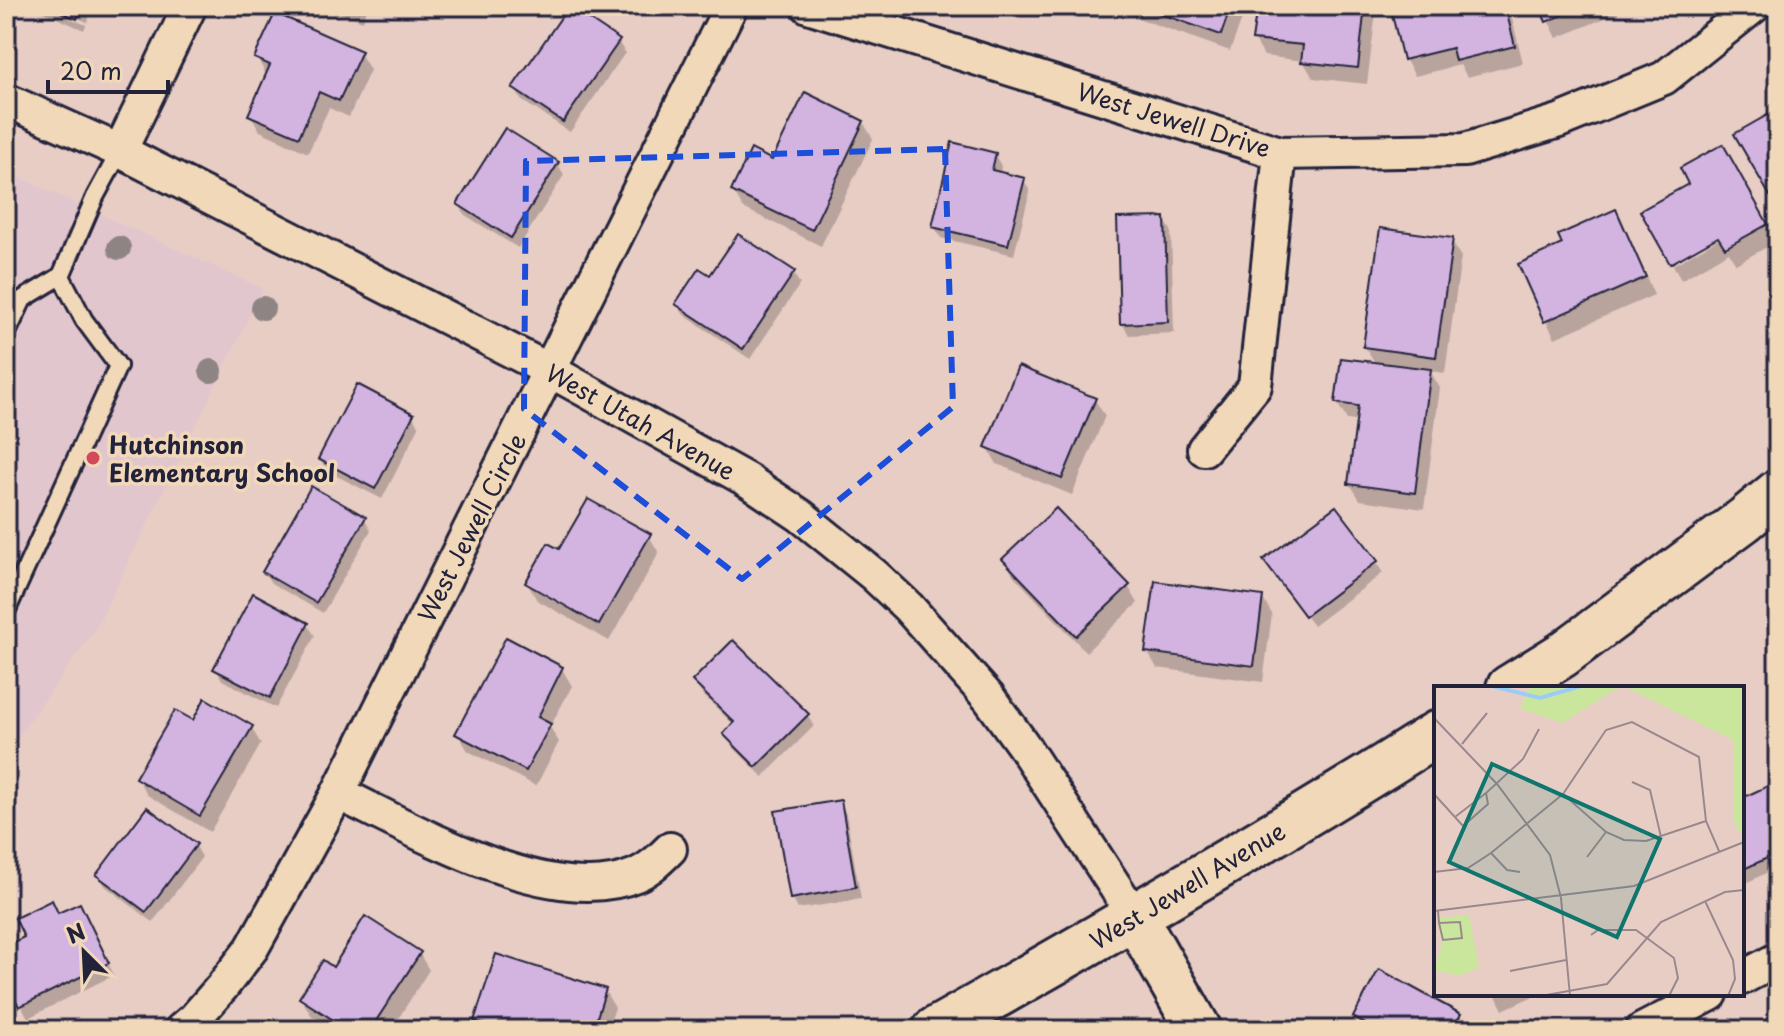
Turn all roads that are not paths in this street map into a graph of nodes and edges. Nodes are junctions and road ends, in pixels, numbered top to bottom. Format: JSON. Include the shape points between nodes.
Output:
{"nodes":[{"id":1,"x":190,"y":6,"type":"edge"},
{"id":2,"x":731,"y":6,"type":"edge"},
{"id":3,"x":808,"y":6,"type":"edge"},
{"id":4,"x":1754,"y":6,"type":"edge"},
{"id":5,"x":6,"y":100,"type":"edge"},
{"id":6,"x":120,"y":151,"type":"junction"},
{"id":7,"x":1280,"y":153,"type":"junction"},
{"id":8,"x":61,"y":276,"type":"junction"},
{"id":9,"x":6,"y":335,"type":"edge"},
{"id":10,"x":549,"y":370,"type":"junction"},
{"id":11,"x":1204,"y":449,"type":"dead end"},
{"id":12,"x":1778,"y":492,"type":"edge"},
{"id":13,"x":6,"y":612,"type":"edge"},
{"id":14,"x":1512,"y":686,"type":"edge"},
{"id":15,"x":1434,"y":735,"type":"edge"},
{"id":16,"x":338,"y":793,"type":"junction"},
{"id":17,"x":670,"y":849,"type":"dead end"},
{"id":18,"x":1135,"y":917,"type":"junction"},
{"id":19,"x":1778,"y":959,"type":"edge"},
{"id":20,"x":1744,"y":977,"type":"edge"},
{"id":21,"x":1707,"y":996,"type":"edge"},
{"id":22,"x":181,"y":1030,"type":"edge"},
{"id":23,"x":935,"y":1030,"type":"edge"},
{"id":24,"x":1199,"y":1030,"type":"edge"},
{"id":25,"x":1642,"y":1030,"type":"edge"}],
"edges":[{"from":1,"to":6,"type":"street"},
{"from":2,"to":10,"type":"street","name":"West Jewell Circle"},
{"from":3,"to":7,"type":"street","name":"West Jewell Drive"},
{"from":4,"to":7,"type":"street","name":"West Jewell Drive","via":[[1664,78],[1546,125],[1465,150]]},
{"from":5,"to":6,"type":"street","name":"West Utah Avenue"},
{"from":6,"to":8,"type":"lane"},
{"from":6,"to":10,"type":"street","name":"West Utah Avenue"},
{"from":7,"to":11,"type":"street","via":[[1255,386]]},
{"from":8,"to":9,"type":"lane","via":[[23,299]]},
{"from":8,"to":13,"type":"lane","via":[[84,320],[118,366]]},
{"from":10,"to":16,"type":"street","name":"West Jewell Circle"},
{"from":10,"to":18,"type":"street","name":"West Utah Avenue","via":[[747,480],[874,575],[989,698]]},
{"from":12,"to":14,"type":"main road","via":[[1562,655]]},
{"from":15,"to":18,"type":"main road","name":"West Jewell Avenue"},
{"from":16,"to":17,"type":"street","via":[[470,856],[549,880],[585,885],[636,875]]},
{"from":16,"to":22,"type":"street","name":"West Jewell Circle","via":[[252,948]]},
{"from":18,"to":23,"type":"main road","name":"West Jewell Avenue"},
{"from":18,"to":24,"type":"main road"},
{"from":19,"to":20,"type":"street"},
{"from":21,"to":25,"type":"street"}]}
